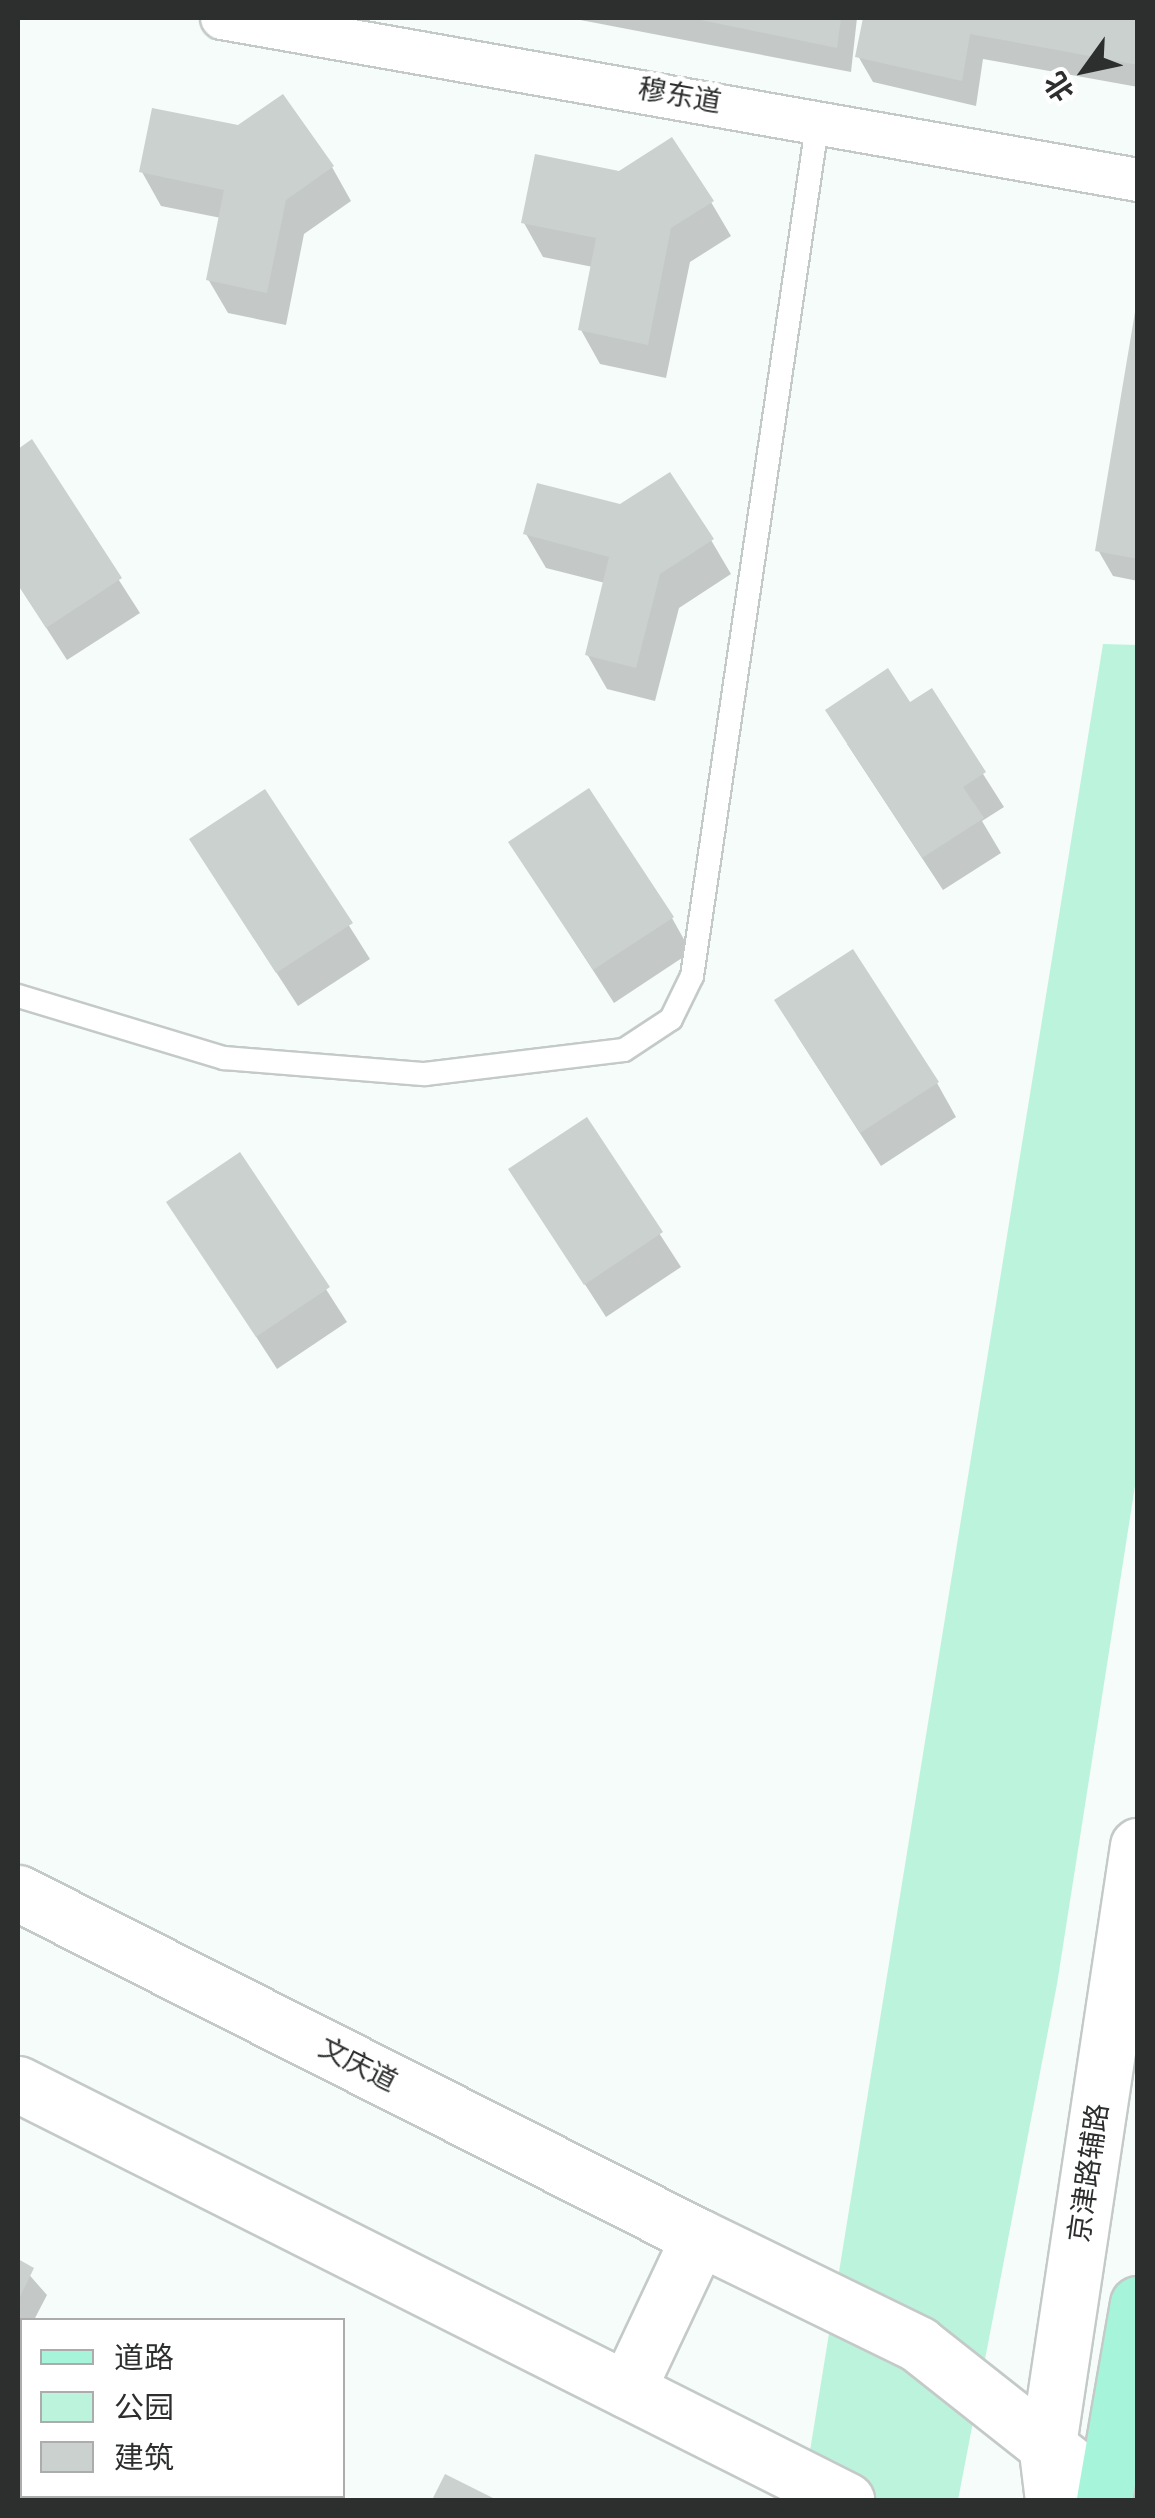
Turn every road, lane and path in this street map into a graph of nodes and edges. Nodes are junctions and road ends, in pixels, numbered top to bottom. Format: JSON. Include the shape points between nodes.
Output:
{"nodes":[{"id":1,"x":233,"y":18,"type":"edge"},
{"id":2,"x":818,"y":120,"type":"junction"},
{"id":3,"x":1138,"y":180,"type":"edge"},
{"id":4,"x":18,"y":996,"type":"edge"},
{"id":5,"x":1138,"y":1846,"type":"edge"},
{"id":6,"x":18,"y":1893,"type":"edge"},
{"id":7,"x":18,"y":2084,"type":"edge"},
{"id":8,"x":699,"y":2237,"type":"junction"},
{"id":9,"x":1138,"y":2304,"type":"edge"},
{"id":10,"x":627,"y":2390,"type":"junction"},
{"id":11,"x":1050,"y":2476,"type":"edge"},
{"id":12,"x":1114,"y":2496,"type":"edge"},
{"id":13,"x":846,"y":2500,"type":"edge"}],
"edges":[{"from":1,"to":2,"type":"street","name":"穆东道"},
{"from":2,"to":3,"type":"street","name":"穆东道"},
{"from":2,"to":4,"type":"lane","via":[[692,976],[670,1020],[624,1050],[426,1074],[224,1058]]},
{"from":5,"to":11,"type":"main road","name":"京津路辅路"},
{"from":6,"to":8,"type":"main road","name":"文庆道"},
{"from":7,"to":10,"type":"main road"},
{"from":8,"to":10,"type":"main road"},
{"from":8,"to":11,"type":"main road","name":"文庆道","via":[[918,2344]]},
{"from":9,"to":12,"type":"main road"},
{"from":10,"to":13,"type":"main road"},
{"from":11,"to":12,"type":"main road","name":"文庆道"}]}
